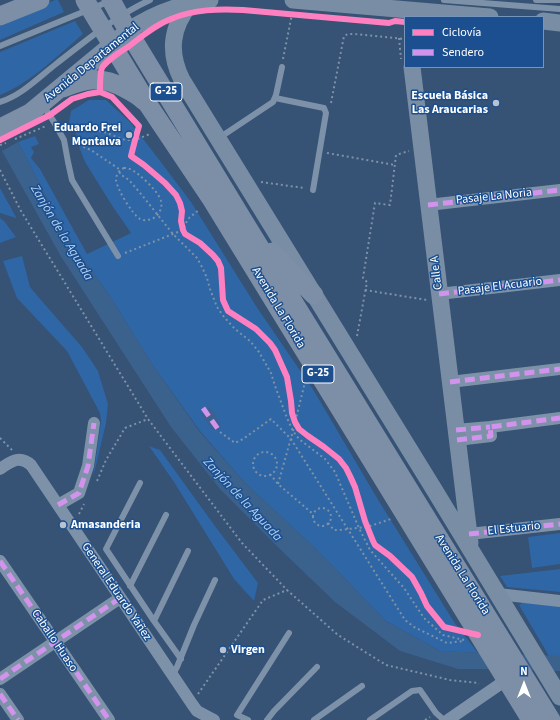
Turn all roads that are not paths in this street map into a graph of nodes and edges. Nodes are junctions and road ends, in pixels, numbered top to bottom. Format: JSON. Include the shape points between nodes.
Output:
{"nodes":[{"id":1,"x":111,"y":0,"type":"edge"},
{"id":2,"x":150,"y":0,"type":"edge"},
{"id":3,"x":210,"y":0,"type":"edge"},
{"id":4,"x":444,"y":0,"type":"edge"},
{"id":5,"x":536,"y":0,"type":"edge"},
{"id":6,"x":558,"y":0,"type":"edge"},
{"id":7,"x":34,"y":1,"type":"edge"},
{"id":8,"x":191,"y":3,"type":"junction"},
{"id":9,"x":88,"y":4,"type":"edge"},
{"id":10,"x":404,"y":9,"type":"edge"},
{"id":11,"x":560,"y":9,"type":"edge"},
{"id":12,"x":292,"y":11,"type":"edge"},
{"id":13,"x":0,"y":16,"type":"edge"},
{"id":14,"x":479,"y":16,"type":"edge"},
{"id":15,"x":544,"y":21,"type":"edge"},
{"id":16,"x":124,"y":23,"type":"junction"},
{"id":17,"x":560,"y":23,"type":"edge"},
{"id":18,"x":102,"y":28,"type":"junction"},
{"id":19,"x":112,"y":45,"type":"junction"},
{"id":20,"x":0,"y":46,"type":"edge"},
{"id":21,"x":282,"y":67,"type":"road end"},
{"id":22,"x":408,"y":68,"type":"edge"},
{"id":23,"x":48,"y":98,"type":"junction"},
{"id":24,"x":275,"y":98,"type":"junction"},
{"id":25,"x":0,"y":102,"type":"edge"},
{"id":26,"x":149,"y":106,"type":"junction"},
{"id":27,"x":5,"y":138,"type":"edge"},
{"id":28,"x":218,"y":138,"type":"junction"},
{"id":29,"x":313,"y":190,"type":"road end"},
{"id":30,"x":560,"y":190,"type":"edge"},
{"id":31,"x":428,"y":205,"type":"junction"},
{"id":32,"x":246,"y":225,"type":"junction"},
{"id":33,"x":118,"y":256,"type":"road end"},
{"id":34,"x":560,"y":280,"type":"edge"},
{"id":35,"x":314,"y":295,"type":"junction"},
{"id":36,"x":440,"y":298,"type":"junction"},
{"id":37,"x":560,"y":368,"type":"edge"},
{"id":38,"x":450,"y":382,"type":"junction"},
{"id":39,"x":560,"y":418,"type":"edge"},
{"id":40,"x":94,"y":423,"type":"dead end"},
{"id":41,"x":456,"y":435,"type":"junction"},
{"id":42,"x":0,"y":468,"type":"edge"},
{"id":43,"x":462,"y":480,"type":"junction"},
{"id":44,"x":140,"y":483,"type":"dead end"},
{"id":45,"x":435,"y":491,"type":"junction"},
{"id":46,"x":58,"y":505,"type":"junction"},
{"id":47,"x":166,"y":515,"type":"dead end"},
{"id":48,"x":560,"y":524,"type":"edge"},
{"id":49,"x":470,"y":542,"type":"junction"},
{"id":50,"x":188,"y":551,"type":"dead end"},
{"id":51,"x":0,"y":561,"type":"edge"},
{"id":52,"x":215,"y":580,"type":"dead end"},
{"id":53,"x":130,"y":586,"type":"junction"},
{"id":54,"x":498,"y":594,"type":"junction"},
{"id":55,"x":120,"y":598,"type":"junction"},
{"id":56,"x":560,"y":601,"type":"edge"},
{"id":57,"x":154,"y":621,"type":"junction"},
{"id":58,"x":289,"y":633,"type":"dead end"},
{"id":59,"x":55,"y":642,"type":"junction"},
{"id":60,"x":181,"y":659,"type":"junction"},
{"id":61,"x":316,"y":667,"type":"dead end"},
{"id":62,"x":172,"y":676,"type":"junction"},
{"id":63,"x":510,"y":676,"type":"junction"},
{"id":64,"x":0,"y":679,"type":"edge"},
{"id":65,"x":362,"y":686,"type":"dead end"},
{"id":66,"x":556,"y":687,"type":"edge"},
{"id":67,"x":0,"y":694,"type":"edge"},
{"id":68,"x":18,"y":720,"type":"edge"},
{"id":69,"x":109,"y":720,"type":"edge"},
{"id":70,"x":214,"y":720,"type":"edge"},
{"id":71,"x":248,"y":720,"type":"edge"},
{"id":72,"x":267,"y":720,"type":"edge"},
{"id":73,"x":314,"y":720,"type":"edge"},
{"id":74,"x":370,"y":720,"type":"edge"},
{"id":75,"x":444,"y":720,"type":"edge"},
{"id":76,"x":448,"y":720,"type":"edge"},
{"id":77,"x":530,"y":720,"type":"edge"},
{"id":78,"x":550,"y":720,"type":"edge"}],
"edges":[{"from":1,"to":9,"type":"lane"},
{"from":1,"to":16,"type":"main road","name":"Avenida La Florida","number":"G-25"},
{"from":2,"to":16,"type":"lane","via":[[142,4]]},
{"from":3,"to":8,"type":"street","name":"Avenida Departamental"},
{"from":4,"to":11,"type":"lane"},
{"from":5,"to":6,"type":"lane"},
{"from":7,"to":13,"type":"main road"},
{"from":8,"to":16,"type":"street","name":"Avenida Departamental","via":[[140,23]]},
{"from":8,"to":28,"type":"street","name":"Avenida La Florida","via":[[176,29],[173,41],[174,62],[182,80]]},
{"from":9,"to":18,"type":"main road","name":"Avenida La Florida","number":"G-25"},
{"from":9,"to":20,"type":"lane"},
{"from":10,"to":12,"type":"street"},
{"from":10,"to":14,"type":"street"},
{"from":15,"to":17,"type":"street"},
{"from":16,"to":18,"type":"lane"},
{"from":16,"to":19,"type":"main road","name":"Avenida Departamental"},
{"from":16,"to":32,"type":"main road","name":"Avenida La Florida","number":"G-25"},
{"from":18,"to":19,"type":"main road","name":"Avenida La Florida","number":"G-25"},
{"from":18,"to":25,"type":"lane","via":[[23,91]]},
{"from":19,"to":23,"type":"main road","name":"Avenida Departamental"},
{"from":19,"to":26,"type":"main road","name":"Avenida La Florida","number":"G-25"},
{"from":21,"to":24,"type":"lane"},
{"from":22,"to":31,"type":"street","name":"Calle A"},
{"from":23,"to":26,"type":"main road","via":[[71,85],[101,80],[117,84],[141,98]]},
{"from":23,"to":27,"type":"main road","name":"Avenida Departamental","via":[[21,118]]},
{"from":23,"to":33,"type":"lane","via":[[54,122],[64,140],[72,180]]},
{"from":24,"to":28,"type":"lane","via":[[273,102]]},
{"from":24,"to":29,"type":"lane","via":[[324,108],[326,113]]},
{"from":26,"to":63,"type":"main road","name":"Avenida La Florida","number":"G-25","via":[[212,200],[404,514],[476,644]]},
{"from":28,"to":35,"type":"street","name":"Avenida La Florida"},
{"from":30,"to":31,"type":"street","name":"Pasaje La Noria"},
{"from":31,"to":36,"type":"street","name":"Calle A"},
{"from":32,"to":35,"type":"main road"},
{"from":32,"to":63,"type":"main road","name":"Avenida La Florida","number":"G-25","via":[[504,644]]},
{"from":34,"to":36,"type":"street","name":"Pasaje El Acuario"},
{"from":35,"to":45,"type":"street","name":"Avenida La Florida"},
{"from":36,"to":38,"type":"street","name":"Calle A"},
{"from":37,"to":38,"type":"street"},
{"from":38,"to":41,"type":"street","name":"Calle A"},
{"from":39,"to":41,"type":"street","via":[[490,427],[491,436]]},
{"from":40,"to":46,"type":"street","via":[[88,466],[79,493]]},
{"from":41,"to":43,"type":"street","name":"Calle A"},
{"from":42,"to":46,"type":"street","name":"General Eduardo Yañez","via":[[13,461],[22,460],[29,463]]},
{"from":43,"to":45,"type":"street","via":[[449,491]]},
{"from":43,"to":49,"type":"street","name":"Calle A"},
{"from":44,"to":53,"type":"lane","via":[[106,549]]},
{"from":45,"to":49,"type":"street","name":"Avenida La Florida"},
{"from":46,"to":55,"type":"street","name":"General Eduardo Yañez"},
{"from":47,"to":53,"type":"lane"},
{"from":48,"to":49,"type":"street","name":"El Estuario"},
{"from":49,"to":54,"type":"street","name":"Avenida La Florida"},
{"from":50,"to":57,"type":"lane"},
{"from":51,"to":59,"type":"street","name":"Caballo Huaso"},
{"from":52,"to":60,"type":"lane"},
{"from":53,"to":57,"type":"lane"},
{"from":54,"to":56,"type":"street"},
{"from":54,"to":66,"type":"street","name":"Avenida La Florida"},
{"from":55,"to":59,"type":"street"},
{"from":55,"to":62,"type":"street","name":"General Eduardo Yañez"},
{"from":57,"to":60,"type":"lane"},
{"from":58,"to":71,"type":"lane","via":[[237,714]]},
{"from":59,"to":64,"type":"street"},
{"from":59,"to":69,"type":"street","name":"Caballo Huaso"},
{"from":60,"to":62,"type":"lane"},
{"from":61,"to":72,"type":"lane"},
{"from":62,"to":70,"type":"street","name":"General Eduardo Yañez","via":[[197,711]]},
{"from":63,"to":76,"type":"street"},
{"from":63,"to":77,"type":"main road","name":"Avenida La Florida","number":"G-25"},
{"from":63,"to":78,"type":"main road","name":"Avenida La Florida","number":"G-25"},
{"from":65,"to":73,"type":"lane"},
{"from":67,"to":68,"type":"street"},
{"from":74,"to":75,"type":"lane","via":[[412,691],[420,690]]}]}
